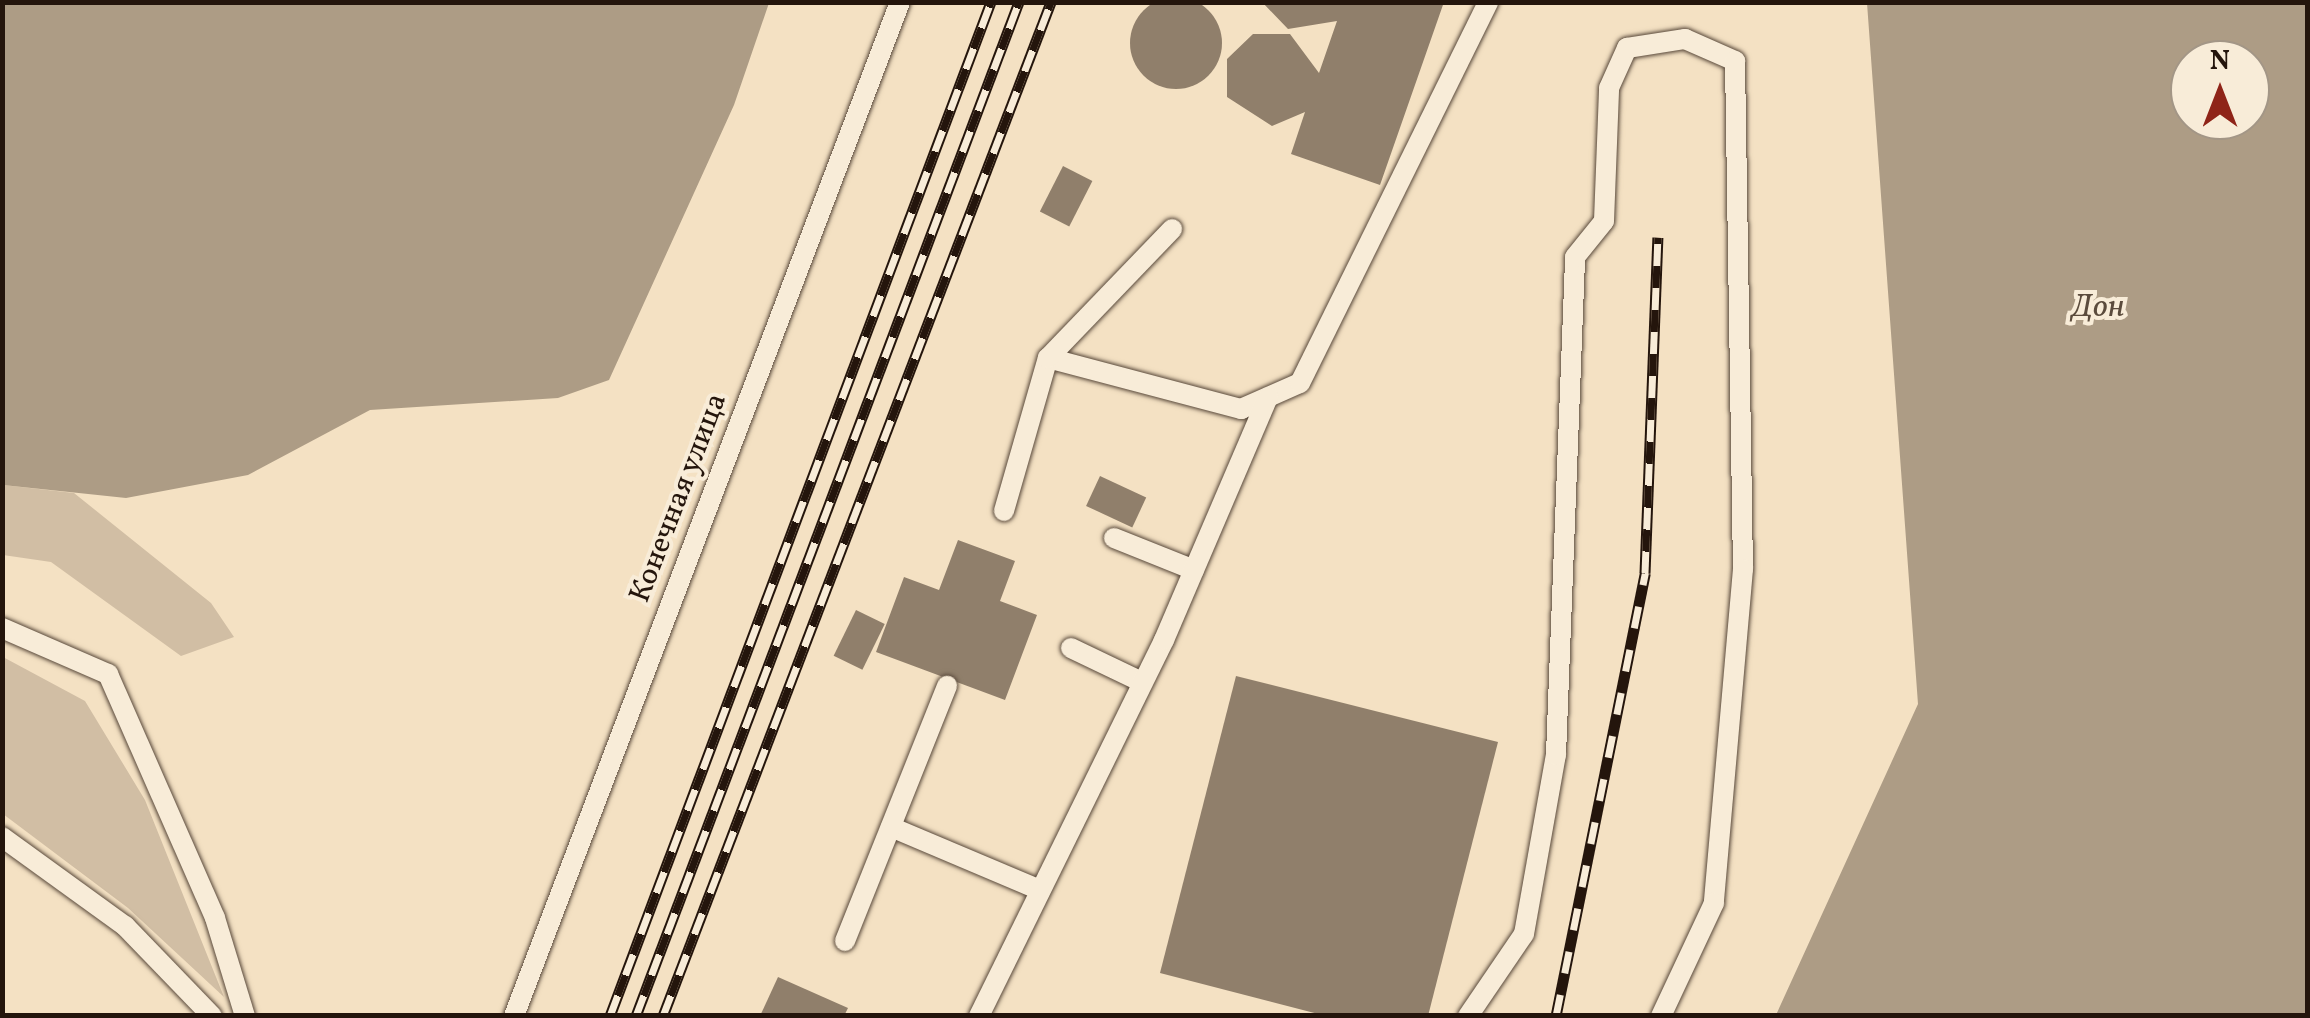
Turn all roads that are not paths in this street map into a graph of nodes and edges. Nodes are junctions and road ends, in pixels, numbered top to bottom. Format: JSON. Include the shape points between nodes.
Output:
{"nodes":[{"id":1,"x":900,"y":2,"type":"edge"},
{"id":2,"x":1488,"y":2,"type":"edge"},
{"id":3,"x":1172,"y":230,"type":"dead end"},
{"id":4,"x":1048,"y":358,"type":"junction"},
{"id":5,"x":1268,"y":397,"type":"junction"},
{"id":6,"x":1004,"y":511,"type":"dead end"},
{"id":7,"x":1114,"y":538,"type":"dead end"},
{"id":8,"x":1194,"y":570,"type":"junction"},
{"id":9,"x":2,"y":628,"type":"edge"},
{"id":10,"x":1071,"y":648,"type":"dead end"},
{"id":11,"x":1142,"y":682,"type":"junction"},
{"id":12,"x":947,"y":686,"type":"dead end"},
{"id":13,"x":891,"y":828,"type":"junction"},
{"id":14,"x":2,"y":837,"type":"edge"},
{"id":15,"x":1040,"y":890,"type":"junction"},
{"id":16,"x":845,"y":941,"type":"dead end"},
{"id":17,"x":212,"y":1016,"type":"edge"},
{"id":18,"x":245,"y":1016,"type":"edge"},
{"id":19,"x":514,"y":1016,"type":"edge"},
{"id":20,"x":978,"y":1016,"type":"edge"},
{"id":21,"x":1468,"y":1016,"type":"edge"},
{"id":22,"x":1661,"y":1016,"type":"edge"}],
"edges":[{"from":1,"to":19,"type":"lane","name":"Конечная улица"},
{"from":2,"to":5,"type":"lane","via":[[1300,383]]},
{"from":3,"to":4,"type":"lane"},
{"from":4,"to":5,"type":"lane","via":[[1240,409]]},
{"from":4,"to":6,"type":"lane"},
{"from":5,"to":8,"type":"lane"},
{"from":7,"to":8,"type":"lane"},
{"from":8,"to":11,"type":"lane"},
{"from":9,"to":18,"type":"lane","via":[[108,674],[215,918]]},
{"from":10,"to":11,"type":"lane"},
{"from":11,"to":15,"type":"lane"},
{"from":12,"to":13,"type":"lane"},
{"from":13,"to":15,"type":"lane"},
{"from":13,"to":16,"type":"lane"},
{"from":14,"to":17,"type":"lane","via":[[125,926]]},
{"from":15,"to":20,"type":"lane"},
{"from":21,"to":22,"type":"lane","via":[[1524,934],[1556,755],[1575,257],[1604,222],[1609,88],[1627,48],[1685,39],[1735,61],[1743,568],[1714,903]]}]}
